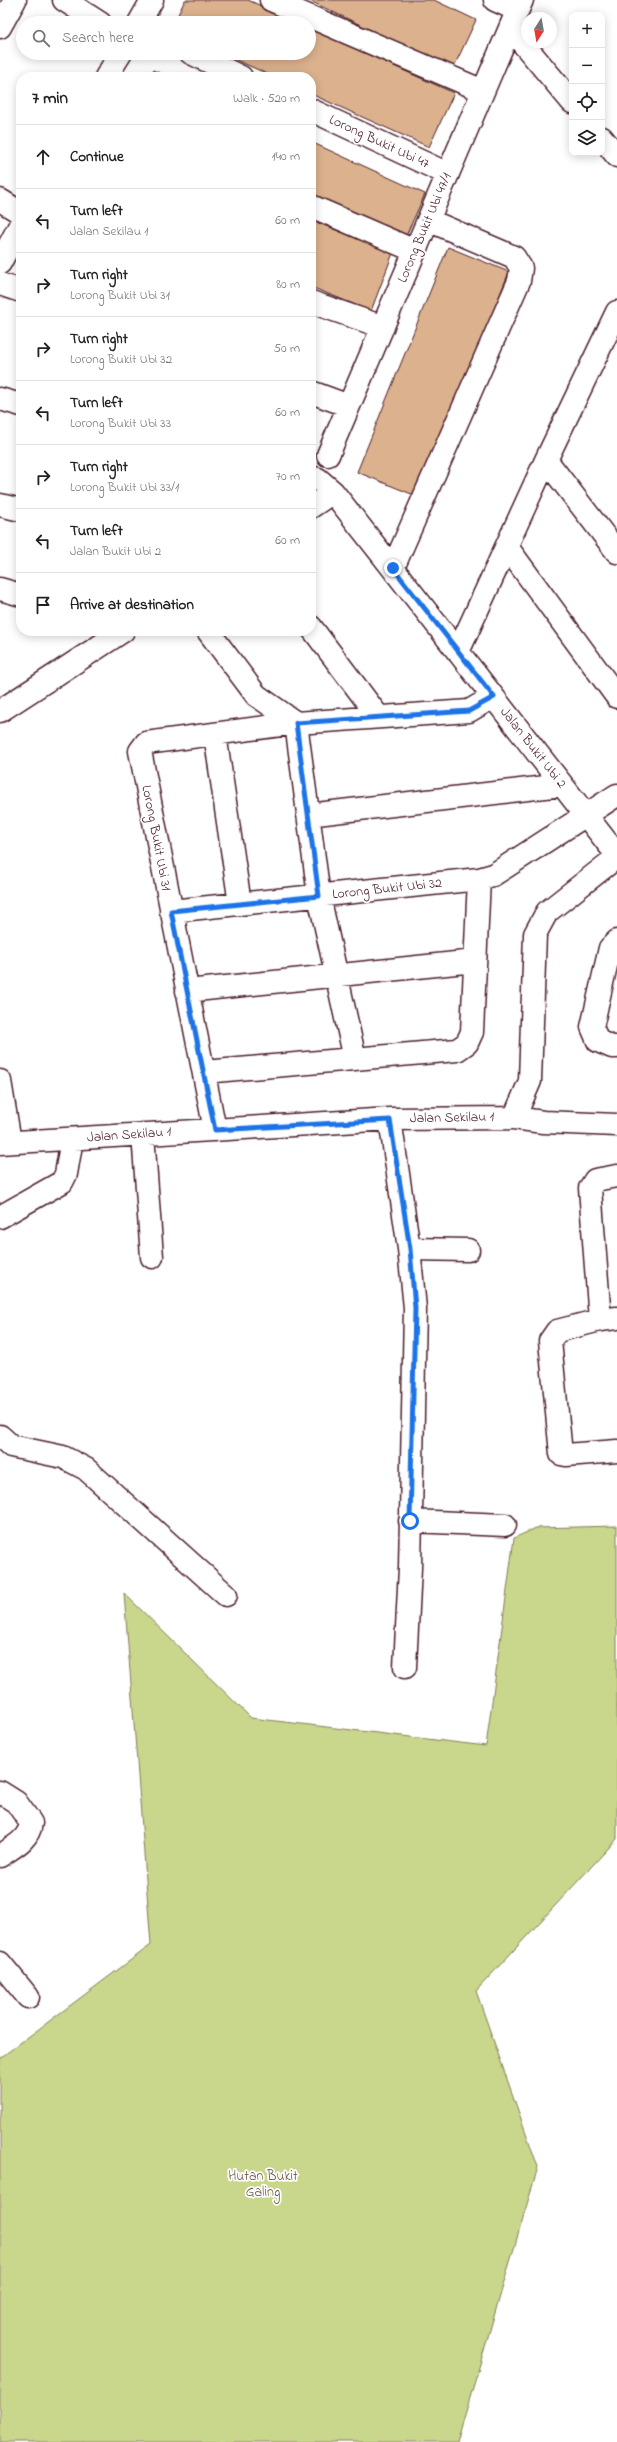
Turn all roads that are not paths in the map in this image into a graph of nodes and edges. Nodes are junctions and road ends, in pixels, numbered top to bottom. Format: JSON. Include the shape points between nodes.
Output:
{"nodes":[{"id":1,"x":15,"y":0,"type":"edge"},
{"id":2,"x":64,"y":0,"type":"edge"},
{"id":3,"x":152,"y":0,"type":"edge"},
{"id":4,"x":271,"y":0,"type":"edge"},
{"id":5,"x":495,"y":0,"type":"edge"},
{"id":6,"x":517,"y":13,"type":"edge"},
{"id":7,"x":89,"y":16,"type":"edge"},
{"id":8,"x":143,"y":16,"type":"edge"},
{"id":9,"x":308,"y":16,"type":"edge"},
{"id":10,"x":316,"y":19,"type":"edge"},
{"id":11,"x":0,"y":27,"type":"edge"},
{"id":12,"x":116,"y":60,"type":"edge"},
{"id":13,"x":205,"y":60,"type":"edge"},
{"id":14,"x":109,"y":72,"type":"edge"},
{"id":15,"x":230,"y":72,"type":"edge"},
{"id":16,"x":483,"y":91,"type":"junction"},
{"id":17,"x":569,"y":97,"type":"edge"},
{"id":18,"x":316,"y":112,"type":"edge"},
{"id":19,"x":605,"y":142,"type":"edge"},
{"id":20,"x":617,"y":156,"type":"edge"},
{"id":21,"x":448,"y":174,"type":"junction"},
{"id":22,"x":0,"y":200,"type":"edge"},
{"id":23,"x":316,"y":208,"type":"edge"},
{"id":24,"x":16,"y":210,"type":"edge"},
{"id":25,"x":428,"y":220,"type":"junction"},
{"id":26,"x":16,"y":233,"type":"edge"},
{"id":27,"x":415,"y":251,"type":"junction"},
{"id":28,"x":0,"y":263,"type":"edge"},
{"id":29,"x":0,"y":284,"type":"edge"},
{"id":30,"x":16,"y":289,"type":"edge"},
{"id":31,"x":316,"y":304,"type":"edge"},
{"id":32,"x":617,"y":312,"type":"edge"},
{"id":33,"x":383,"y":327,"type":"junction"},
{"id":34,"x":605,"y":335,"type":"junction"},
{"id":35,"x":617,"y":353,"type":"edge"},
{"id":36,"x":316,"y":394,"type":"edge"},
{"id":37,"x":0,"y":400,"type":"edge"},
{"id":38,"x":16,"y":404,"type":"edge"},
{"id":39,"x":349,"y":406,"type":"junction"},
{"id":40,"x":328,"y":455,"type":"dead end"},
{"id":41,"x":546,"y":460,"type":"junction"},
{"id":42,"x":316,"y":478,"type":"edge"},
{"id":43,"x":333,"y":492,"type":"junction"},
{"id":44,"x":316,"y":504,"type":"edge"},
{"id":45,"x":0,"y":505,"type":"edge"},
{"id":46,"x":16,"y":509,"type":"edge"},
{"id":47,"x":507,"y":547,"type":"junction"},
{"id":48,"x":617,"y":552,"type":"edge"},
{"id":49,"x":393,"y":568,"type":"junction"},
{"id":50,"x":0,"y":589,"type":"edge"},
{"id":51,"x":16,"y":594,"type":"edge"},
{"id":52,"x":316,"y":634,"type":"edge"},
{"id":53,"x":115,"y":636,"type":"edge"},
{"id":54,"x":212,"y":636,"type":"edge"},
{"id":55,"x":458,"y":652,"type":"junction"},
{"id":56,"x":494,"y":697,"type":"junction"},
{"id":57,"x":617,"y":697,"type":"edge"},
{"id":58,"x":0,"y":711,"type":"edge"},
{"id":59,"x":378,"y":716,"type":"junction"},
{"id":60,"x":296,"y":723,"type":"junction"},
{"id":61,"x":215,"y":734,"type":"junction"},
{"id":62,"x":562,"y":785,"type":"junction"},
{"id":63,"x":617,"y":795,"type":"edge"},
{"id":64,"x":308,"y":815,"type":"junction"},
{"id":65,"x":586,"y":816,"type":"junction"},
{"id":66,"x":617,"y":856,"type":"edge"},
{"id":67,"x":479,"y":880,"type":"junction"},
{"id":68,"x":319,"y":896,"type":"junction"},
{"id":69,"x":240,"y":904,"type":"junction"},
{"id":70,"x":171,"y":911,"type":"junction"},
{"id":71,"x":617,"y":941,"type":"edge"},
{"id":72,"x":475,"y":961,"type":"junction"},
{"id":73,"x":336,"y":976,"type":"junction"},
{"id":74,"x":187,"y":991,"type":"junction"},
{"id":75,"x":617,"y":1047,"type":"edge"},
{"id":76,"x":354,"y":1059,"type":"junction"},
{"id":77,"x":204,"y":1072,"type":"junction"},
{"id":78,"x":1,"y":1090,"type":"edge"},
{"id":79,"x":514,"y":1118,"type":"junction"},
{"id":80,"x":390,"y":1120,"type":"junction"},
{"id":81,"x":617,"y":1125,"type":"edge"},
{"id":82,"x":215,"y":1130,"type":"junction"},
{"id":83,"x":143,"y":1134,"type":"junction"},
{"id":84,"x":72,"y":1139,"type":"junction"},
{"id":85,"x":5,"y":1143,"type":"edge"},
{"id":86,"x":617,"y":1176,"type":"edge"},
{"id":87,"x":0,"y":1217,"type":"edge"},
{"id":88,"x":410,"y":1249,"type":"junction"},
{"id":89,"x":468,"y":1250,"type":"dead end"},
{"id":90,"x":152,"y":1257,"type":"dead end"},
{"id":91,"x":608,"y":1319,"type":"edge"},
{"id":92,"x":0,"y":1436,"type":"edge"},
{"id":93,"x":617,"y":1451,"type":"edge"},
{"id":94,"x":410,"y":1521,"type":"junction"},
{"id":95,"x":505,"y":1525,"type":"dead end"},
{"id":96,"x":226,"y":1595,"type":"dead end"},
{"id":97,"x":405,"y":1667,"type":"dead end"},
{"id":98,"x":0,"y":1792,"type":"edge"},
{"id":99,"x":0,"y":1856,"type":"edge"},
{"id":100,"x":0,"y":1963,"type":"edge"},
{"id":101,"x":28,"y":1998,"type":"dead end"}],
"edges":[{"from":1,"to":11,"type":"street"},
{"from":2,"to":7,"type":"street"},
{"from":3,"to":8,"type":"street"},
{"from":4,"to":9,"type":"street"},
{"from":5,"to":6,"type":"street"},
{"from":6,"to":16,"type":"street","name":"Lorong Bukit Ubi 47/1"},
{"from":6,"to":17,"type":"street"},
{"from":10,"to":16,"type":"street"},
{"from":12,"to":14,"type":"street"},
{"from":13,"to":15,"type":"street"},
{"from":16,"to":21,"type":"street","name":"Lorong Bukit Ubi 47/1"},
{"from":18,"to":21,"type":"street","name":"Lorong Bukit Ubi 47"},
{"from":19,"to":20,"type":"street"},
{"from":21,"to":25,"type":"street","name":"Lorong Bukit Ubi 47/1"},
{"from":22,"to":24,"type":"street"},
{"from":23,"to":27,"type":"street"},
{"from":25,"to":27,"type":"street","name":"Lorong Bukit Ubi 47/1"},
{"from":25,"to":49,"type":"street","via":[[514,257],[521,268],[519,281]]},
{"from":26,"to":28,"type":"street"},
{"from":27,"to":33,"type":"street","name":"Lorong Bukit Ubi 47/1"},
{"from":29,"to":30,"type":"street"},
{"from":31,"to":33,"type":"street"},
{"from":32,"to":34,"type":"street"},
{"from":33,"to":39,"type":"street","name":"Lorong Bukit Ubi 47/1"},
{"from":34,"to":35,"type":"street"},
{"from":34,"to":41,"type":"street"},
{"from":36,"to":39,"type":"street"},
{"from":37,"to":38,"type":"street"},
{"from":39,"to":40,"type":"street","name":"Lorong Bukit Ubi 47/1"},
{"from":41,"to":47,"type":"street"},
{"from":41,"to":48,"type":"street"},
{"from":42,"to":43,"type":"street","name":"Jalan Bukit Ubi 2"},
{"from":43,"to":44,"type":"street"},
{"from":43,"to":49,"type":"street","name":"Jalan Bukit Ubi 2"},
{"from":45,"to":46,"type":"street"},
{"from":47,"to":55,"type":"street"},
{"from":47,"to":57,"type":"street"},
{"from":49,"to":55,"type":"street","name":"Jalan Bukit Ubi 2"},
{"from":50,"to":51,"type":"street"},
{"from":52,"to":59,"type":"street"},
{"from":53,"to":58,"type":"street"},
{"from":54,"to":60,"type":"street","via":[[256,695]]},
{"from":55,"to":56,"type":"street","name":"Jalan Bukit Ubi 2"},
{"from":56,"to":59,"type":"street","name":"Lorong Bukit Ubi 31","via":[[469,711]]},
{"from":56,"to":62,"type":"street","name":"Jalan Bukit Ubi 2"},
{"from":59,"to":60,"type":"street","name":"Lorong Bukit Ubi 31"},
{"from":60,"to":61,"type":"street","name":"Lorong Bukit Ubi 31"},
{"from":60,"to":64,"type":"street"},
{"from":61,"to":69,"type":"street"},
{"from":61,"to":70,"type":"street","name":"Lorong Bukit Ubi 31","via":[[146,743],[140,751]]},
{"from":62,"to":64,"type":"street"},
{"from":62,"to":65,"type":"street","name":"Jalan Bukit Ubi 2"},
{"from":63,"to":65,"type":"street","name":"Lorong Bukit Ubi 32"},
{"from":64,"to":68,"type":"street"},
{"from":65,"to":66,"type":"street","name":"Jalan Bukit Ubi 2"},
{"from":65,"to":67,"type":"street","name":"Lorong Bukit Ubi 32","via":[[493,875]]},
{"from":66,"to":79,"type":"street","via":[[547,912],[535,934],[530,1081]]},
{"from":67,"to":68,"type":"street","name":"Lorong Bukit Ubi 32"},
{"from":67,"to":72,"type":"street"},
{"from":68,"to":69,"type":"street","name":"Lorong Bukit Ubi 32"},
{"from":68,"to":73,"type":"street"},
{"from":69,"to":70,"type":"street","name":"Lorong Bukit Ubi 32"},
{"from":70,"to":74,"type":"street","name":"Lorong Bukit Ubi 31"},
{"from":71,"to":75,"type":"street","via":[[610,948],[592,1027],[598,1041]]},
{"from":72,"to":73,"type":"street"},
{"from":72,"to":76,"type":"street","via":[[472,1032],[467,1043],[457,1050]]},
{"from":73,"to":74,"type":"street"},
{"from":73,"to":76,"type":"street"},
{"from":74,"to":77,"type":"street","name":"Lorong Bukit Ubi 31"},
{"from":76,"to":77,"type":"street"},
{"from":77,"to":82,"type":"street","name":"Lorong Bukit Ubi 31"},
{"from":78,"to":85,"type":"street"},
{"from":79,"to":80,"type":"street","name":"Jalan Sekilau 1"},
{"from":79,"to":81,"type":"street","name":"Jalan Sekilau 1","via":[[558,1123]]},
{"from":80,"to":82,"type":"street","name":"Jalan Sekilau 1"},
{"from":80,"to":88,"type":"street"},
{"from":82,"to":83,"type":"street","name":"Jalan Sekilau 1"},
{"from":83,"to":84,"type":"street","name":"Jalan Sekilau 1"},
{"from":83,"to":90,"type":"street"},
{"from":84,"to":85,"type":"street","name":"Jalan Sekilau 1"},
{"from":84,"to":87,"type":"street","via":[[66,1174],[62,1182]]},
{"from":86,"to":91,"type":"street","via":[[595,1180],[590,1188]]},
{"from":88,"to":89,"type":"street"},
{"from":88,"to":94,"type":"street","via":[[415,1308]]},
{"from":91,"to":93,"type":"street","via":[[557,1330],[550,1341],[560,1450],[566,1455]]},
{"from":92,"to":96,"type":"street","via":[[11,1446],[64,1457],[86,1469]]},
{"from":94,"to":95,"type":"street"},
{"from":94,"to":97,"type":"street"},
{"from":98,"to":99,"type":"street","via":[[16,1802],[31,1823],[25,1839]]},
{"from":100,"to":101,"type":"street"}]}
